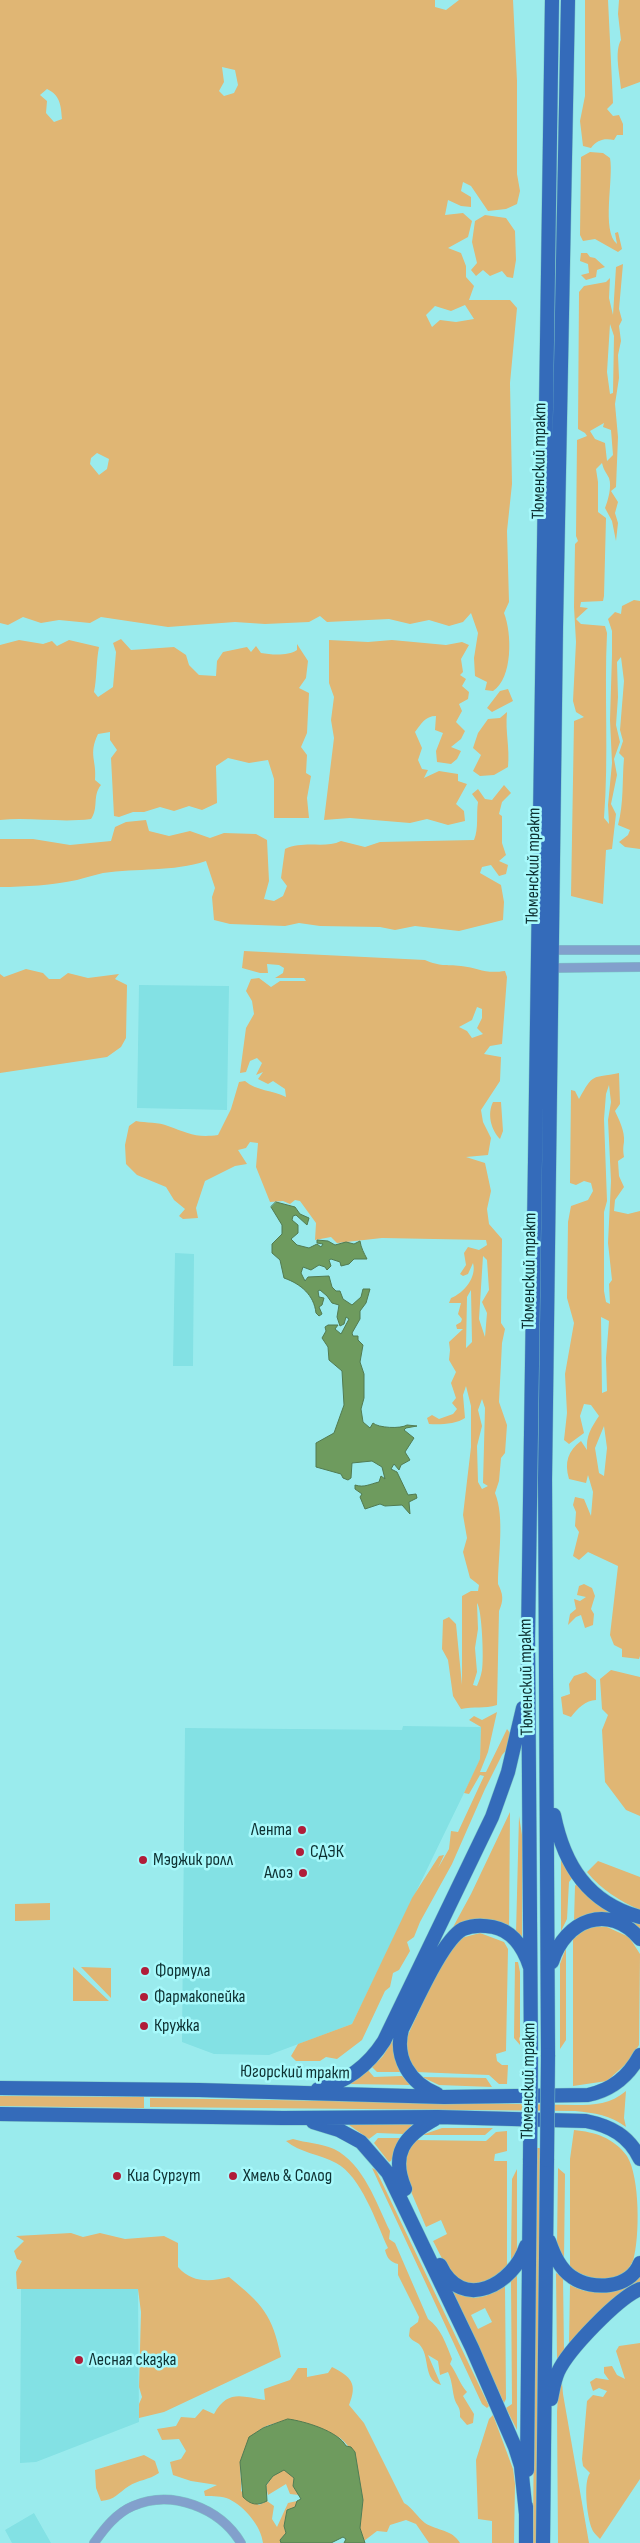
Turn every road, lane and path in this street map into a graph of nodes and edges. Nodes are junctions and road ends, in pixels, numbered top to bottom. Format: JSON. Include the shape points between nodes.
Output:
{"nodes":[{"id":1,"x":552,"y":0,"type":"edge"},
{"id":2,"x":568,"y":0,"type":"edge"},
{"id":3,"x":552,"y":950,"type":"junction"},
{"id":4,"x":640,"y":950,"type":"edge"},
{"id":5,"x":640,"y":967,"type":"edge"},
{"id":6,"x":552,"y":968,"type":"junction"},
{"id":7,"x":528,"y":1638,"type":"junction"},
{"id":8,"x":548,"y":1774,"type":"junction"},
{"id":9,"x":640,"y":1917,"type":"edge"},
{"id":10,"x":640,"y":1939,"type":"edge"},
{"id":11,"x":532,"y":1980,"type":"junction"},
{"id":12,"x":549,"y":1980,"type":"junction"},
{"id":13,"x":640,"y":2055,"type":"edge"},
{"id":14,"x":0,"y":2088,"type":"edge"},
{"id":15,"x":308,"y":2092,"type":"junction"},
{"id":16,"x":444,"y":2096,"type":"junction"},
{"id":17,"x":0,"y":2114,"type":"edge"},
{"id":18,"x":438,"y":2117,"type":"junction"},
{"id":19,"x":283,"y":2118,"type":"junction"},
{"id":20,"x":640,"y":2159,"type":"edge"},
{"id":21,"x":547,"y":2233,"type":"junction"},
{"id":22,"x":529,"y":2238,"type":"junction"},
{"id":23,"x":640,"y":2263,"type":"edge"},
{"id":24,"x":640,"y":2289,"type":"edge"},
{"id":25,"x":544,"y":2442,"type":"junction"},
{"id":26,"x":526,"y":2514,"type":"junction"},
{"id":27,"x":94,"y":2543,"type":"edge"},
{"id":28,"x":241,"y":2543,"type":"edge"},
{"id":29,"x":526,"y":2543,"type":"edge"},
{"id":30,"x":543,"y":2543,"type":"edge"}],
"edges":[{"from":1,"to":7,"type":"main road","name":"Тюменский тракт"},
{"from":2,"to":3,"type":"main road","name":"Тюменский тракт"},
{"from":3,"to":4,"type":"street"},
{"from":3,"to":6,"type":"main road","name":"Тюменский тракт"},
{"from":5,"to":6,"type":"street"},
{"from":6,"to":8,"type":"main road","name":"Тюменский тракт","via":[[545,1480]]},
{"from":7,"to":11,"type":"main road","name":"Тюменский тракт"},
{"from":7,"to":15,"type":"main road","via":[[523,1707],[500,1797],[393,2023],[375,2055],[357,2072],[330,2086]]},
{"from":8,"to":9,"type":"main road","via":[[557,1829],[570,1864],[597,1895]]},
{"from":8,"to":12,"type":"main road","name":"Тюменский тракт"},
{"from":10,"to":12,"type":"main road","via":[[624,1926],[607,1920],[582,1922],[563,1937],[552,1961]]},
{"from":11,"to":16,"type":"main road","via":[[526,1956],[514,1937],[496,1927],[474,1926],[462,1930],[444,1948],[399,2038],[400,2052],[409,2074],[422,2086]]},
{"from":11,"to":22,"type":"main road","name":"Тюменский тракт","bridge":true},
{"from":12,"to":21,"type":"main road","name":"Тюменский тракт","bridge":true},
{"from":13,"to":16,"type":"main road","name":"Югорский тракт","via":[[618,2084],[603,2092],[588,2095]]},
{"from":14,"to":15,"type":"main road","name":"Югорский тракт"},
{"from":15,"to":16,"type":"main road","name":"Югорский тракт"},
{"from":17,"to":19,"type":"main road"},
{"from":18,"to":19,"type":"main road"},
{"from":18,"to":20,"type":"main road","via":[[601,2124],[624,2136]]},
{"from":18,"to":22,"type":"main road","via":[[409,2135],[398,2163],[399,2175],[444,2273],[453,2284],[464,2289],[477,2290],[498,2284],[516,2267]]},
{"from":19,"to":26,"type":"main road","via":[[340,2130],[361,2142],[388,2173],[472,2348],[515,2447],[524,2483]]},
{"from":21,"to":23,"type":"main road","via":[[560,2265],[573,2278],[588,2285],[622,2282]]},
{"from":21,"to":25,"type":"main road","name":"Тюменский тракт"},
{"from":22,"to":26,"type":"main road","name":"Тюменский тракт"},
{"from":24,"to":25,"type":"main road","via":[[623,2299],[566,2359],[553,2385]]},
{"from":25,"to":30,"type":"main road","name":"Тюменский тракт"},
{"from":26,"to":29,"type":"main road","name":"Тюменский тракт"},
{"from":27,"to":28,"type":"street","via":[[103,2530],[134,2505],[171,2499],[188,2503],[220,2519]]}]}
